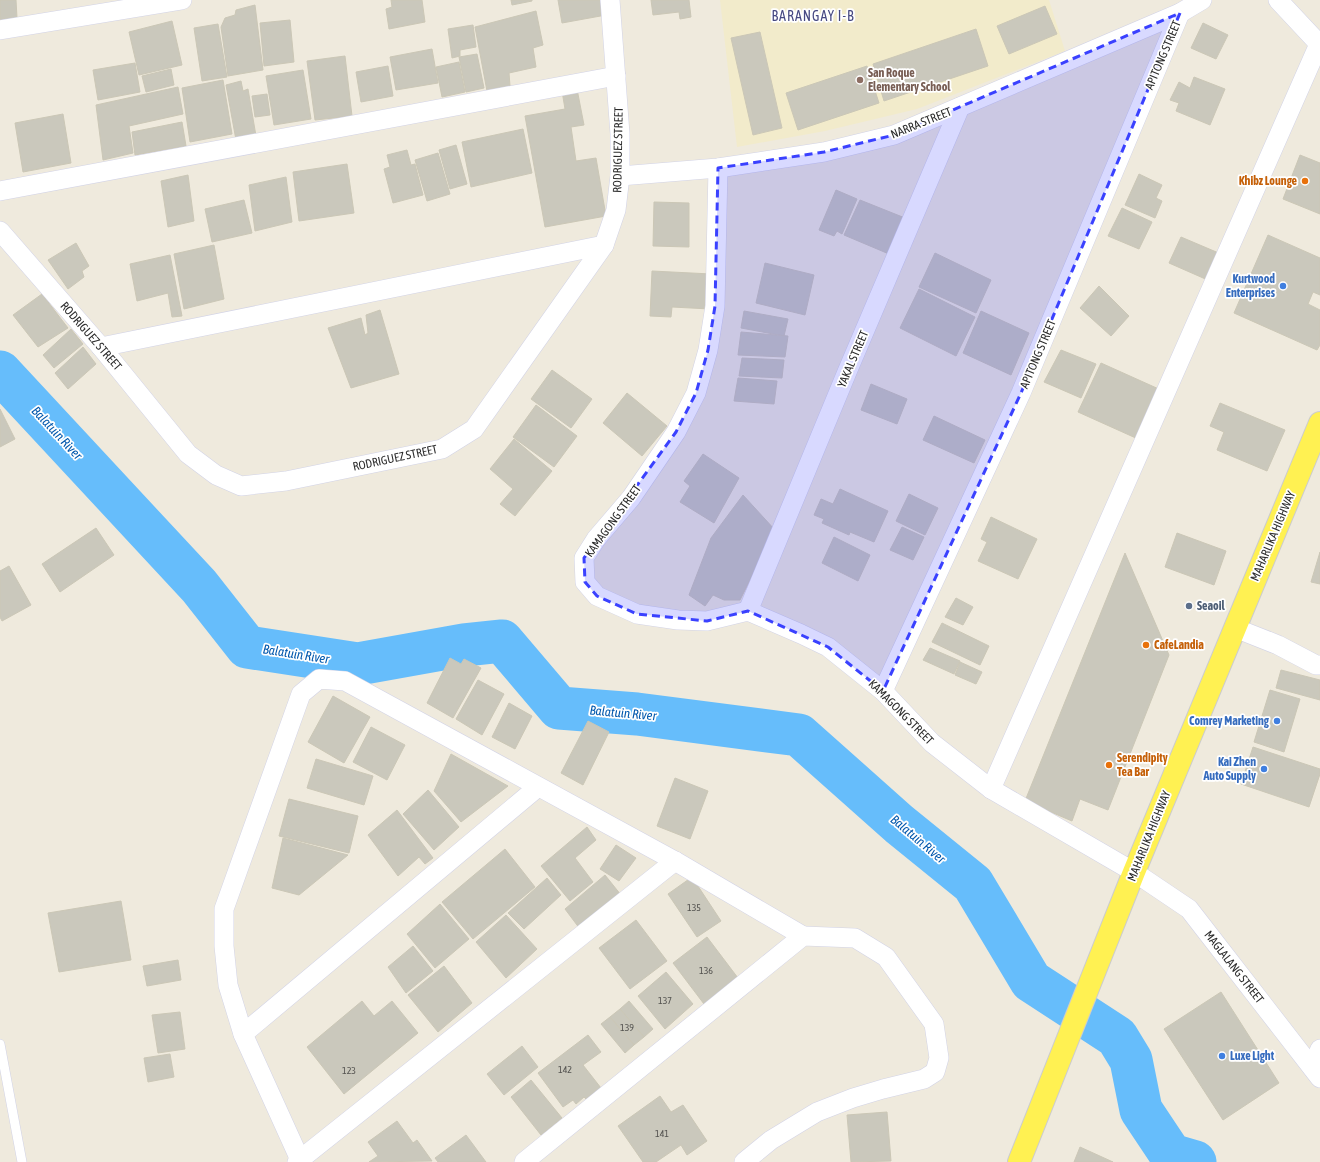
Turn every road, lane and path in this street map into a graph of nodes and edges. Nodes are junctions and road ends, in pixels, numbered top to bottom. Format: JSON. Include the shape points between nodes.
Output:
{"nodes":[{"id":1,"x":182,"y":0,"type":"edge"},
{"id":2,"x":610,"y":0,"type":"edge"},
{"id":3,"x":1202,"y":0,"type":"edge"},
{"id":4,"x":1278,"y":0,"type":"edge"},
{"id":5,"x":1180,"y":13,"type":"junction"},
{"id":6,"x":0,"y":30,"type":"edge"},
{"id":7,"x":1320,"y":44,"type":"edge"},
{"id":8,"x":616,"y":76,"type":"junction"},
{"id":9,"x":960,"y":107,"type":"junction"},
{"id":10,"x":718,"y":168,"type":"junction"},
{"id":11,"x":620,"y":176,"type":"junction"},
{"id":12,"x":0,"y":191,"type":"edge"},
{"id":13,"x":0,"y":231,"type":"edge"},
{"id":14,"x":604,"y":245,"type":"junction"},
{"id":15,"x":101,"y":347,"type":"junction"},
{"id":16,"x":1320,"y":423,"type":"edge"},
{"id":17,"x":748,"y":612,"type":"junction"},
{"id":18,"x":1235,"y":628,"type":"junction"},
{"id":19,"x":1320,"y":665,"type":"edge"},
{"id":20,"x":883,"y":691,"type":"junction"},
{"id":21,"x":538,"y":788,"type":"junction"},
{"id":22,"x":991,"y":789,"type":"junction"},
{"id":23,"x":675,"y":861,"type":"junction"},
{"id":24,"x":1134,"y":872,"type":"junction"},
{"id":25,"x":803,"y":936,"type":"junction"},
{"id":26,"x":243,"y":1034,"type":"junction"},
{"id":27,"x":0,"y":1044,"type":"edge"},
{"id":28,"x":1320,"y":1049,"type":"edge"},
{"id":29,"x":1316,"y":1072,"type":"edge"},
{"id":30,"x":22,"y":1162,"type":"edge"},
{"id":31,"x":299,"y":1162,"type":"edge"},
{"id":32,"x":524,"y":1162,"type":"edge"},
{"id":33,"x":744,"y":1162,"type":"edge"},
{"id":34,"x":1019,"y":1162,"type":"edge"}],
"edges":[{"from":1,"to":6,"type":"street"},
{"from":2,"to":8,"type":"street","name":"RODRIGUEZ STREET"},
{"from":3,"to":5,"type":"street","name":"NARRA STREET"},
{"from":4,"to":7,"type":"street"},
{"from":5,"to":9,"type":"street","name":"NARRA STREET"},
{"from":5,"to":20,"type":"street","name":"APITONG STREET","via":[[1022,393]]},
{"from":7,"to":22,"type":"street"},
{"from":8,"to":11,"type":"street","name":"RODRIGUEZ STREET"},
{"from":8,"to":12,"type":"street"},
{"from":9,"to":10,"type":"street","name":"NARRA STREET","via":[[894,135],[824,152]]},
{"from":9,"to":17,"type":"street","name":"YAKAL STREET"},
{"from":10,"to":11,"type":"street","name":"NARRA STREET"},
{"from":10,"to":17,"type":"street","name":"KAMAGONG STREET","via":[[715,306],[708,350],[696,393],[676,432],[631,498],[596,539],[584,558],[585,582],[597,596],[637,614],[707,621]]},
{"from":11,"to":14,"type":"street","name":"RODRIGUEZ STREET","via":[[616,210]]},
{"from":13,"to":15,"type":"street","name":"RODRIGUEZ STREET"},
{"from":14,"to":15,"type":"street"},
{"from":14,"to":15,"type":"street","name":"RODRIGUEZ STREET","via":[[474,429],[442,449],[286,481],[241,486],[216,475],[188,454]]},
{"from":16,"to":18,"type":"main road","name":"MAHARLIKA HIGHWAY"},
{"from":17,"to":20,"type":"street","name":"KAMAGONG STREET","via":[[828,647]]},
{"from":18,"to":19,"type":"street"},
{"from":18,"to":24,"type":"main road","name":"MAHARLIKA HIGHWAY"},
{"from":20,"to":22,"type":"street","name":"KAMAGONG STREET","via":[[932,743]]},
{"from":21,"to":23,"type":"street"},
{"from":21,"to":26,"type":"street"},
{"from":21,"to":26,"type":"street","via":[[345,681],[319,679],[301,694],[224,910],[228,985]]},
{"from":22,"to":24,"type":"street","name":"KAMAGONG STREET"},
{"from":23,"to":25,"type":"street"},
{"from":23,"to":31,"type":"street"},
{"from":24,"to":29,"type":"street","name":"MAGLALANG STREET","via":[[1189,909]]},
{"from":24,"to":34,"type":"main road","name":"MAHARLIKA HIGHWAY"},
{"from":25,"to":32,"type":"street"},
{"from":25,"to":33,"type":"street","via":[[855,938],[886,958],[934,1024],[939,1058],[935,1072],[924,1079],[860,1096],[817,1112],[771,1140]]},
{"from":26,"to":31,"type":"street"},
{"from":27,"to":30,"type":"lane"},
{"from":28,"to":29,"type":"street"}]}
